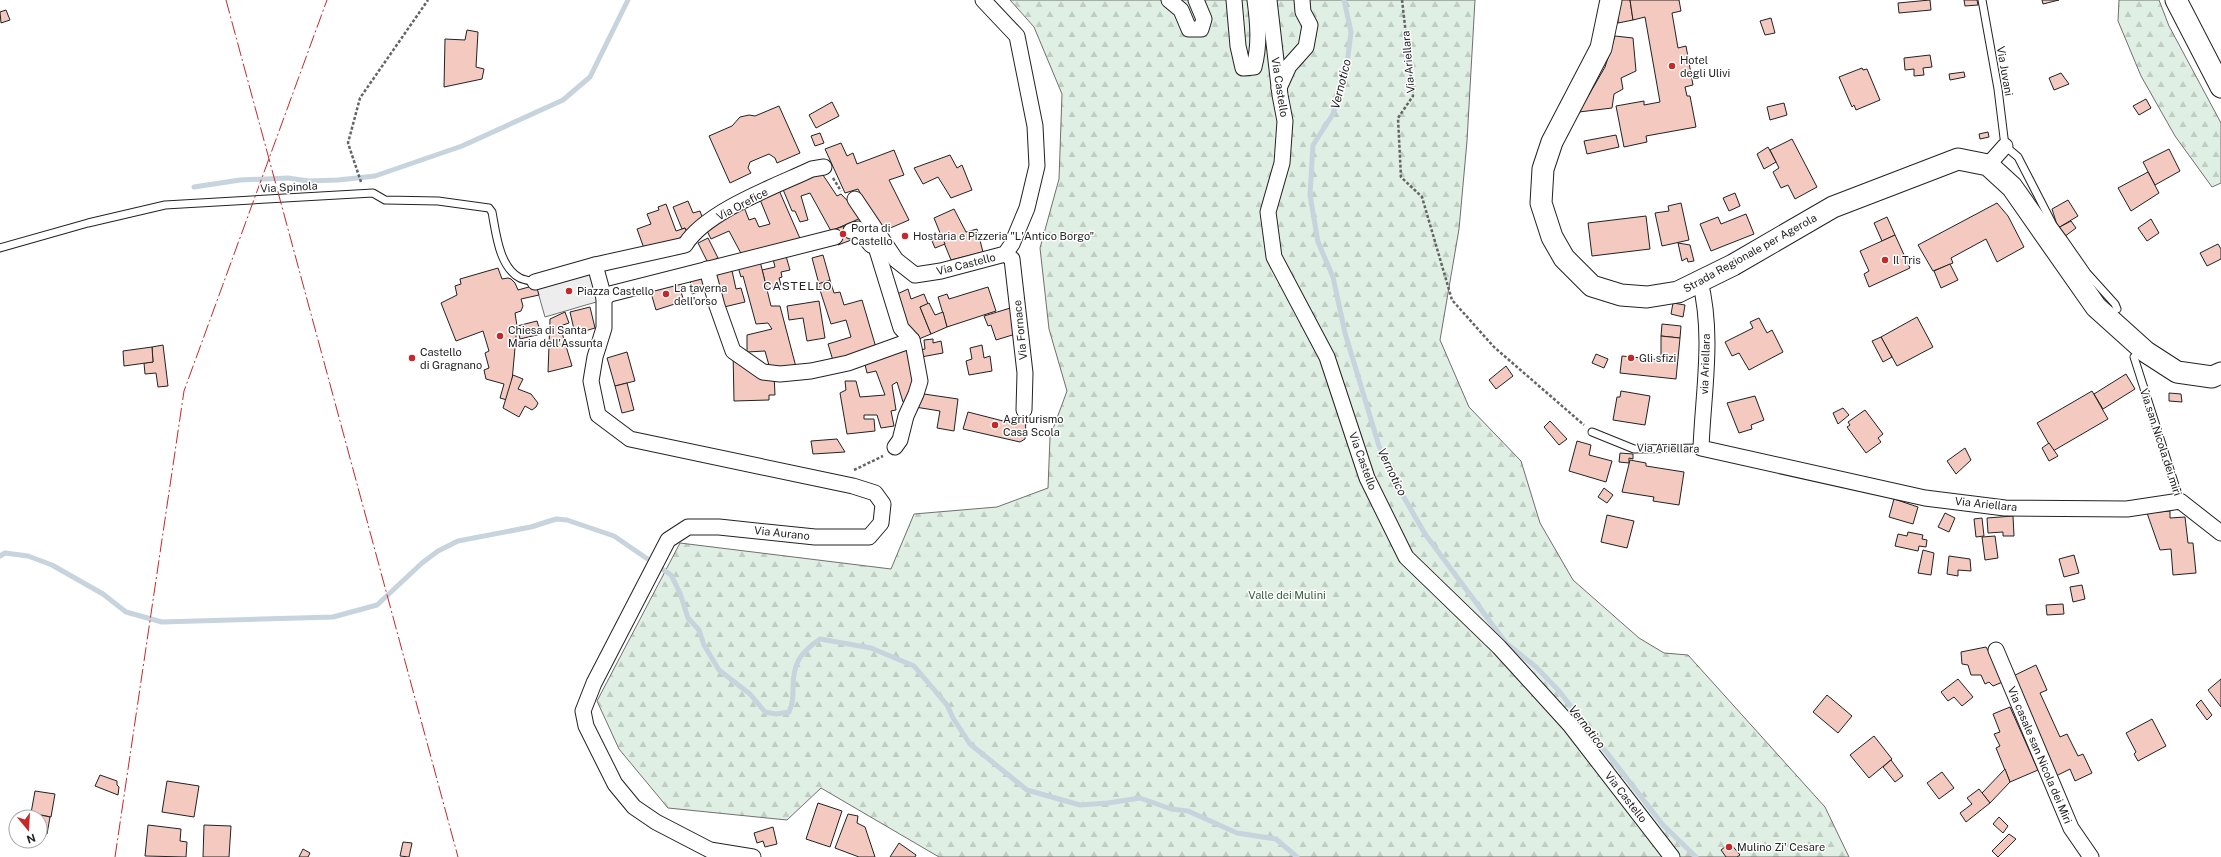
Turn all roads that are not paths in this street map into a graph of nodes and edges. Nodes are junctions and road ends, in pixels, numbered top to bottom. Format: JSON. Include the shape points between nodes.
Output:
{"nodes":[{"id":1,"x":983,"y":0,"type":"edge"},
{"id":2,"x":1170,"y":0,"type":"edge"},
{"id":3,"x":1196,"y":0,"type":"edge"},
{"id":4,"x":1234,"y":0,"type":"edge"},
{"id":5,"x":1255,"y":0,"type":"edge"},
{"id":6,"x":1269,"y":0,"type":"edge"},
{"id":7,"x":1302,"y":0,"type":"edge"},
{"id":8,"x":1611,"y":0,"type":"edge"},
{"id":9,"x":1982,"y":0,"type":"edge"},
{"id":10,"x":2176,"y":0,"type":"edge"},
{"id":11,"x":2221,"y":87,"type":"edge"},
{"id":12,"x":1279,"y":89,"type":"junction"},
{"id":13,"x":2005,"y":146,"type":"junction"},
{"id":14,"x":1988,"y":165,"type":"junction"},
{"id":15,"x":824,"y":167,"type":"road end"},
{"id":16,"x":855,"y":199,"type":"road end"},
{"id":17,"x":851,"y":231,"type":"dead end"},
{"id":18,"x":835,"y":237,"type":"dead end"},
{"id":19,"x":0,"y":248,"type":"edge"},
{"id":20,"x":883,"y":249,"type":"junction"},
{"id":21,"x":1005,"y":254,"type":"junction"},
{"id":22,"x":595,"y":265,"type":"junction"},
{"id":23,"x":707,"y":269,"type":"junction"},
{"id":24,"x":1700,"y":281,"type":"junction"},
{"id":25,"x":535,"y":282,"type":"joint"},
{"id":26,"x":604,"y":298,"type":"junction"},
{"id":27,"x":2117,"y":309,"type":"dead end"},
{"id":28,"x":912,"y":340,"type":"junction"},
{"id":29,"x":2140,"y":354,"type":"junction"},
{"id":30,"x":2221,"y":373,"type":"edge"},
{"id":31,"x":1024,"y":410,"type":"dead end"},
{"id":32,"x":1592,"y":432,"type":"road end"},
{"id":33,"x":895,"y":447,"type":"road end"},
{"id":34,"x":1700,"y":448,"type":"junction"},
{"id":35,"x":2180,"y":501,"type":"junction"},
{"id":36,"x":2221,"y":533,"type":"edge"},
{"id":37,"x":1996,"y":650,"type":"dead end"},
{"id":38,"x":753,"y":857,"type":"edge"},
{"id":39,"x":1672,"y":857,"type":"edge"},
{"id":40,"x":2091,"y":857,"type":"edge"}],
"edges":[{"from":1,"to":21,"type":"street","name":"Via Castello","via":[[1017,36],[1035,126],[1037,166],[1026,208],[1012,244]]},
{"from":2,"to":3,"type":"street","via":[[1181,10],[1189,29],[1201,29],[1204,19]]},
{"from":4,"to":5,"type":"street","name":"Via Castello","via":[[1238,46],[1243,68],[1254,67],[1257,54],[1259,29]]},
{"from":6,"to":12,"type":"street","name":"Via Castello"},
{"from":7,"to":12,"type":"street","via":[[1303,12],[1310,25],[1306,47],[1289,66]]},
{"from":8,"to":24,"type":"main road","name":"Strada Regionale per Agerola","via":[[1602,48],[1552,142],[1543,169],[1541,203],[1552,237],[1564,258],[1592,286],[1620,295],[1647,297],[1678,292]]},
{"from":9,"to":13,"type":"lane","name":"Via Juvani"},
{"from":10,"to":11,"type":"main road"},
{"from":12,"to":39,"type":"street","name":"Via Castello","via":[[1285,121],[1282,163],[1268,212],[1274,258],[1327,357],[1367,478],[1406,557],[1499,647],[1570,725]]},
{"from":13,"to":14,"type":"street"},
{"from":13,"to":27,"type":"lane","via":[[2018,157],[2053,225],[2087,273]]},
{"from":14,"to":24,"type":"main road","name":"Strada Regionale per Agerola","via":[[1958,159],[1833,207]]},
{"from":14,"to":29,"type":"main road","name":"Strada Regionale per Agerola","via":[[2012,186],[2096,307]]},
{"from":15,"to":22,"type":"street","name":"Via Orefice","via":[[812,169],[726,210],[705,224],[685,245]]},
{"from":16,"to":20,"type":"street"},
{"from":17,"to":20,"type":"street","via":[[858,229],[870,245]]},
{"from":18,"to":23,"type":"street"},
{"from":19,"to":25,"type":"lane","name":"Via Spinola","via":[[94,221],[165,205],[373,193],[385,200],[438,201],[489,208],[500,250],[510,270],[520,278]]},
{"from":20,"to":21,"type":"street","name":"Via Castello","via":[[914,274],[940,271]]},
{"from":20,"to":28,"type":"street","via":[[901,328]]},
{"from":21,"to":31,"type":"street","name":"Via Fornace","via":[[1012,259],[1024,373]]},
{"from":22,"to":25,"type":"street","name":"Via Orefice"},
{"from":22,"to":26,"type":"street","name":"Via Aurano"},
{"from":23,"to":26,"type":"street","via":[[610,294]]},
{"from":23,"to":28,"type":"street","via":[[733,351],[763,372],[780,374],[811,371],[848,363]]},
{"from":24,"to":34,"type":"street","name":"via Ariellara","via":[[1706,302],[1707,340]]},
{"from":26,"to":38,"type":"street","name":"Via Aurano","via":[[604,328],[590,381],[598,415],[630,439],[875,493],[883,504],[881,523],[869,537],[815,537],[719,527],[688,527],[668,540],[594,683],[583,710],[586,726],[614,784],[634,807],[656,822],[710,850]]},
{"from":28,"to":33,"type":"street","via":[[920,381]]},
{"from":29,"to":30,"type":"main road","via":[[2177,372],[2212,377]]},
{"from":29,"to":35,"type":"lane","name":"Via san Nicola dei miri"},
{"from":32,"to":34,"type":"lane","name":"Via Ariellara","via":[[1634,449]]},
{"from":34,"to":35,"type":"street","name":"Via Ariellara","via":[[1925,498],[2005,508],[2127,509]]},
{"from":35,"to":36,"type":"street","name":"Via san Nicola dei miri"},
{"from":37,"to":40,"type":"street","name":"Via casale san Nicola dei Miri","via":[[2071,828]]}]}
